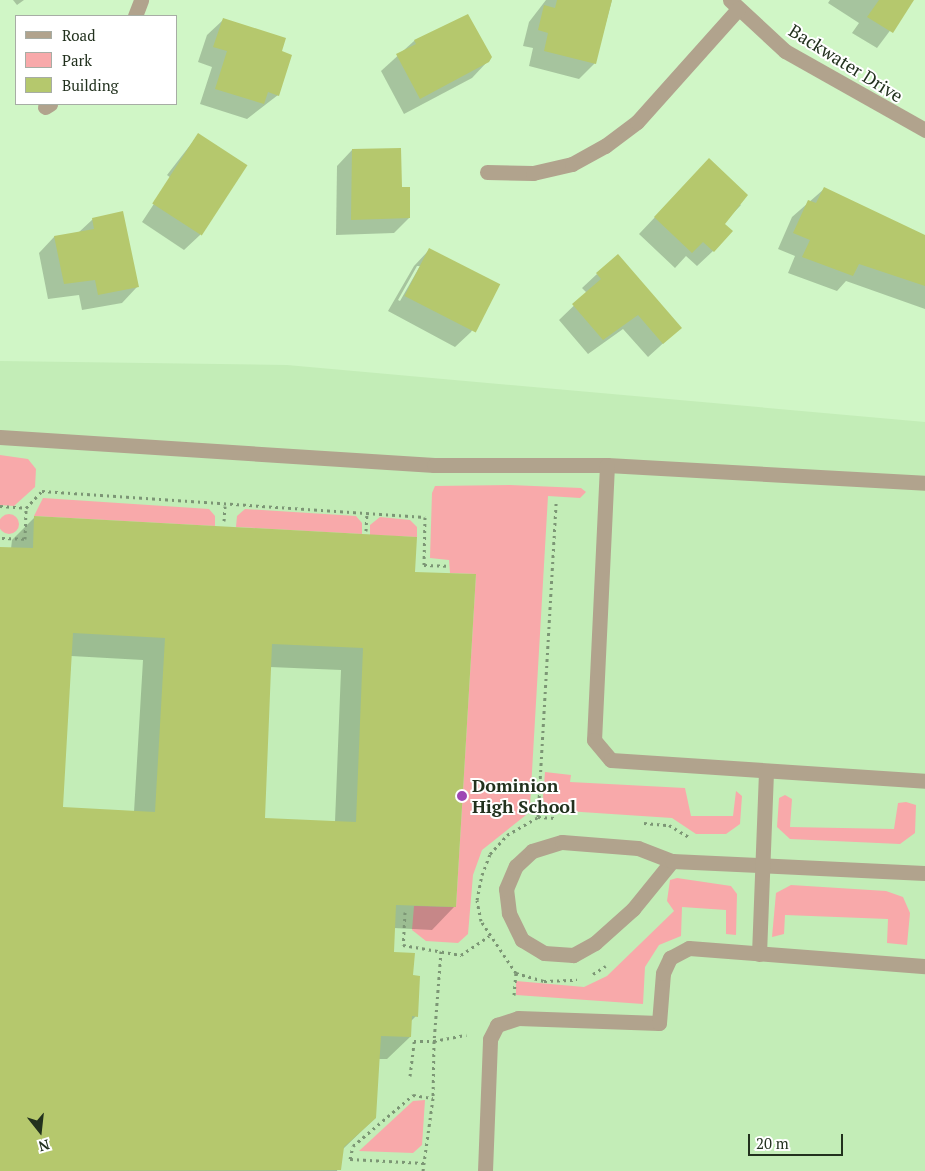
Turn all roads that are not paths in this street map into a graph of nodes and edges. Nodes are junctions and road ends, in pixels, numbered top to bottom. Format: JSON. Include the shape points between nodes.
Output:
{"nodes":[{"id":1,"x":141,"y":0,"type":"edge"},
{"id":2,"x":734,"y":4,"type":"edge"},
{"id":3,"x":135,"y":15,"type":"edge"},
{"id":4,"x":925,"y":130,"type":"edge"},
{"id":5,"x":487,"y":172,"type":"dead end"},
{"id":6,"x":0,"y":437,"type":"edge"},
{"id":7,"x":607,"y":465,"type":"junction"},
{"id":8,"x":925,"y":483,"type":"edge"},
{"id":9,"x":766,"y":771,"type":"junction"},
{"id":10,"x":925,"y":781,"type":"edge"},
{"id":11,"x":672,"y":860,"type":"junction"},
{"id":12,"x":762,"y":867,"type":"junction"},
{"id":13,"x":925,"y":873,"type":"edge"},
{"id":14,"x":759,"y":954,"type":"junction"},
{"id":15,"x":925,"y":966,"type":"edge"},
{"id":16,"x":485,"y":1171,"type":"edge"}],
"edges":[{"from":1,"to":3,"type":"street"},
{"from":2,"to":4,"type":"street","name":"Backwater Drive","via":[[785,50]]},
{"from":2,"to":5,"type":"street","via":[[637,122],[605,146],[572,164],[532,173]]},
{"from":6,"to":7,"type":"street","via":[[434,465]]},
{"from":7,"to":8,"type":"street"},
{"from":7,"to":9,"type":"street","via":[[594,740],[611,760]]},
{"from":9,"to":10,"type":"street"},
{"from":9,"to":12,"type":"street"},
{"from":11,"to":11,"type":"street","via":[[638,848],[571,843],[532,851],[516,866],[506,889],[509,913],[522,940],[544,952],[573,954],[595,943],[633,909]]},
{"from":11,"to":12,"type":"street"},
{"from":12,"to":13,"type":"street"},
{"from":12,"to":14,"type":"street"},
{"from":14,"to":15,"type":"street"},
{"from":14,"to":16,"type":"street","via":[[689,948],[670,958],[663,973],[659,1023],[518,1018],[497,1024],[490,1039]]}]}
